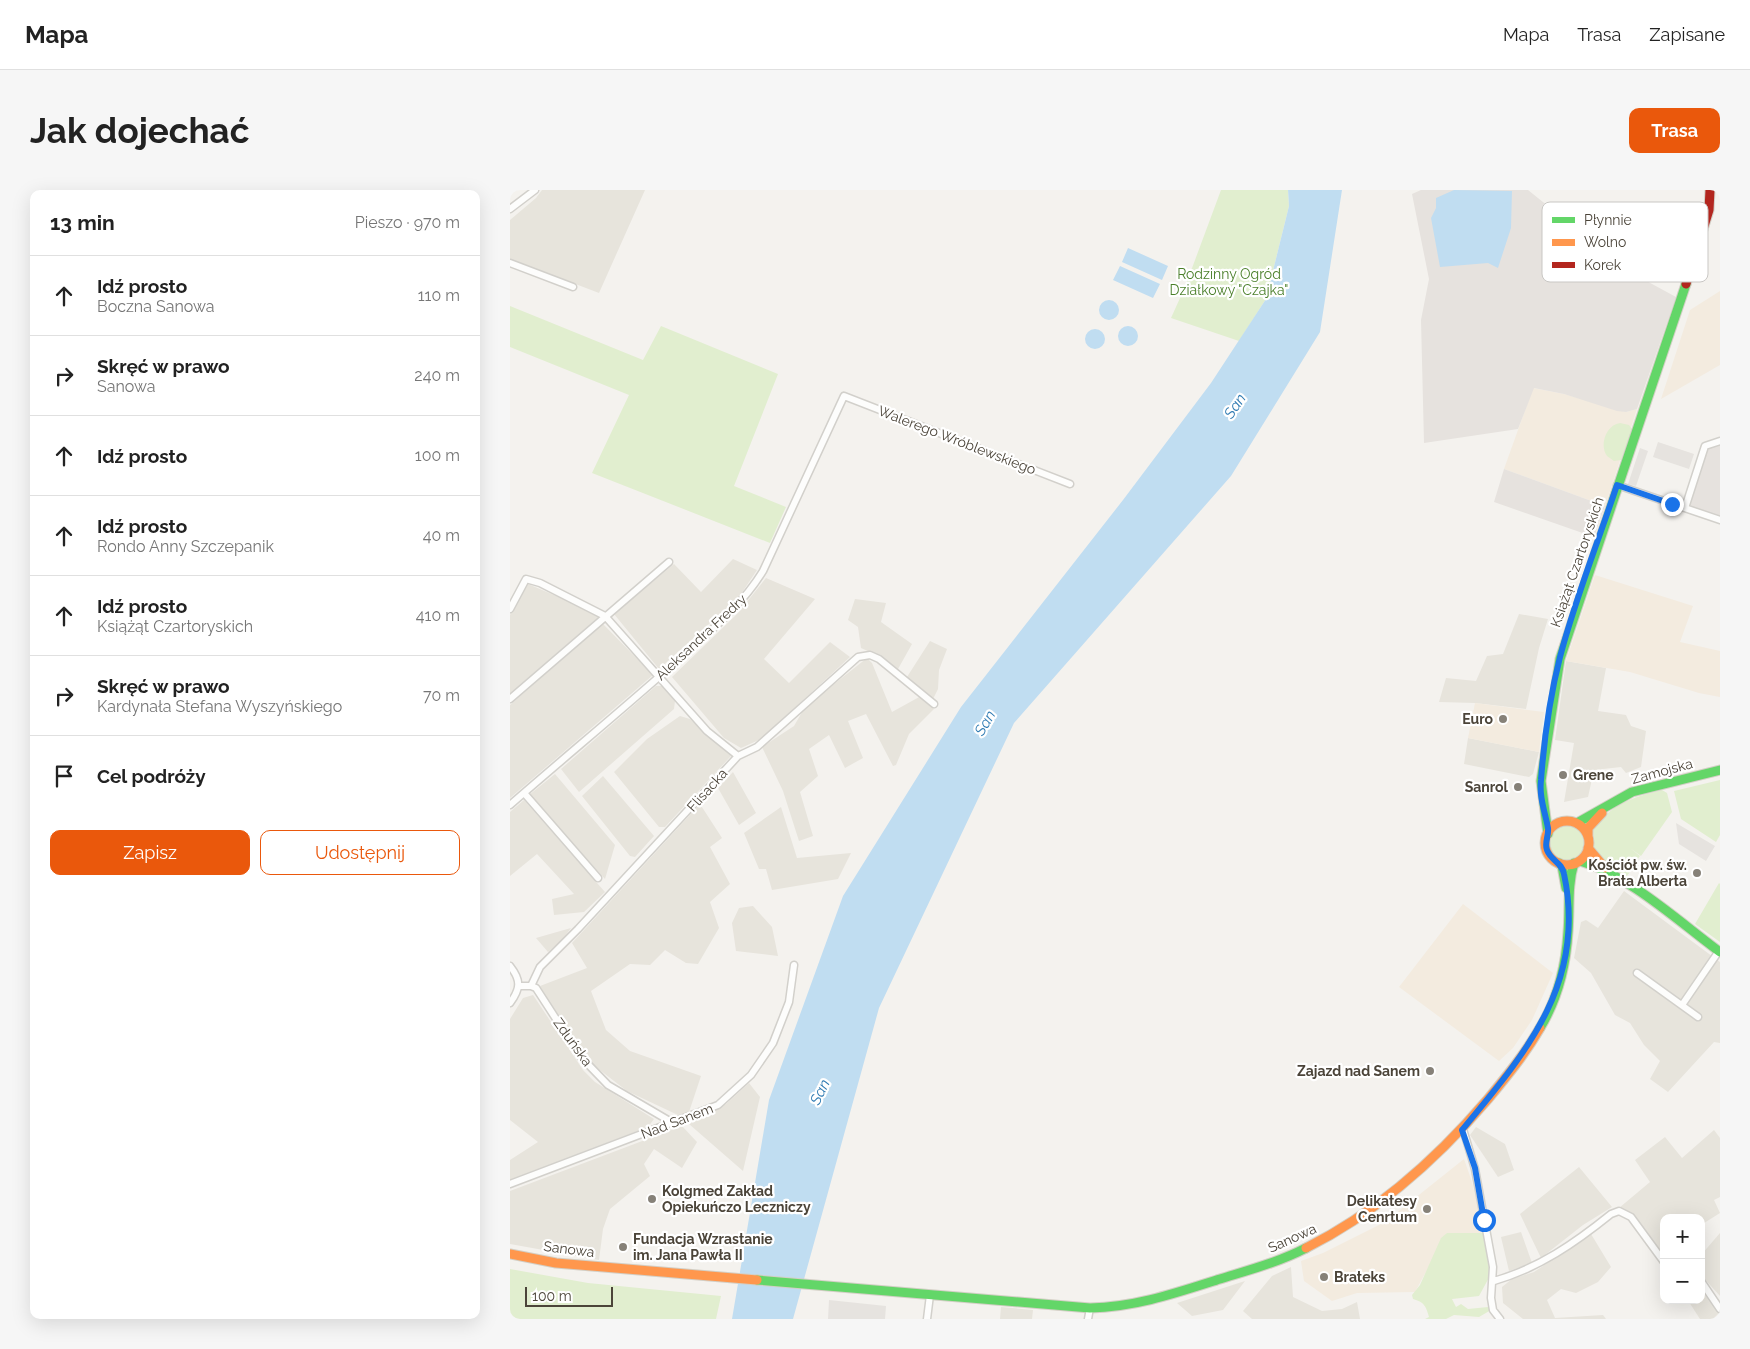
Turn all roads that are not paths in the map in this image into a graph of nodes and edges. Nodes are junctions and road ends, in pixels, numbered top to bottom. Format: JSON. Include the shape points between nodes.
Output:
{"nodes":[{"id":1,"x":534,"y":190,"type":"edge"},
{"id":2,"x":1710,"y":190,"type":"edge"},
{"id":3,"x":510,"y":209,"type":"edge"},
{"id":4,"x":1708,"y":214,"type":"edge"},
{"id":5,"x":510,"y":263,"type":"edge"},
{"id":6,"x":1687,"y":282,"type":"edge"},
{"id":7,"x":573,"y":287,"type":"dead end"},
{"id":8,"x":844,"y":396,"type":"joint"},
{"id":9,"x":1720,"y":441,"type":"edge"},
{"id":10,"x":1070,"y":484,"type":"dead end"},
{"id":11,"x":1617,"y":485,"type":"junction"},
{"id":12,"x":1685,"y":508,"type":"junction"},
{"id":13,"x":1720,"y":520,"type":"edge"},
{"id":14,"x":670,"y":562,"type":"dead end"},
{"id":15,"x":510,"y":608,"type":"edge"},
{"id":16,"x":605,"y":616,"type":"junction"},
{"id":17,"x":659,"y":677,"type":"junction"},
{"id":18,"x":510,"y":699,"type":"edge"},
{"id":19,"x":934,"y":704,"type":"dead end"},
{"id":20,"x":738,"y":756,"type":"junction"},
{"id":21,"x":1720,"y":770,"type":"edge"},
{"id":22,"x":524,"y":793,"type":"junction"},
{"id":23,"x":1612,"y":802,"type":"junction"},
{"id":24,"x":510,"y":805,"type":"edge"},
{"id":25,"x":1543,"y":806,"type":"junction"},
{"id":26,"x":1562,"y":822,"type":"junction"},
{"id":27,"x":1577,"y":823,"type":"junction"},
{"id":28,"x":1548,"y":834,"type":"junction"},
{"id":29,"x":1588,"y":836,"type":"junction"},
{"id":30,"x":1588,"y":848,"type":"junction"},
{"id":31,"x":1577,"y":862,"type":"junction"},
{"id":32,"x":1559,"y":863,"type":"junction"},
{"id":33,"x":1614,"y":877,"type":"junction"},
{"id":34,"x":598,"y":878,"type":"dead end"},
{"id":35,"x":1568,"y":904,"type":"junction"},
{"id":36,"x":1720,"y":952,"type":"edge"},
{"id":37,"x":794,"y":965,"type":"dead end"},
{"id":38,"x":510,"y":966,"type":"edge"},
{"id":39,"x":1637,"y":973,"type":"dead end"},
{"id":40,"x":520,"y":986,"type":"junction"},
{"id":41,"x":531,"y":986,"type":"junction"},
{"id":42,"x":510,"y":1003,"type":"edge"},
{"id":43,"x":1682,"y":1005,"type":"junction"},
{"id":44,"x":1698,"y":1017,"type":"dead end"},
{"id":45,"x":673,"y":1123,"type":"junction"},
{"id":46,"x":1462,"y":1130,"type":"junction"},
{"id":47,"x":510,"y":1184,"type":"edge"},
{"id":48,"x":510,"y":1254,"type":"edge"},
{"id":49,"x":1662,"y":1259,"type":"edge"},
{"id":50,"x":1494,"y":1281,"type":"junction"},
{"id":51,"x":1705,"y":1286,"type":"edge"},
{"id":52,"x":930,"y":1295,"type":"junction"},
{"id":53,"x":1090,"y":1308,"type":"junction"},
{"id":54,"x":1720,"y":1309,"type":"edge"},
{"id":55,"x":927,"y":1319,"type":"edge"},
{"id":56,"x":1088,"y":1319,"type":"edge"},
{"id":57,"x":1500,"y":1319,"type":"edge"}],
"edges":[{"from":1,"to":3,"type":"street"},
{"from":2,"to":4,"type":"main road","name":"Książąt Czartoryskich"},
{"from":5,"to":7,"type":"street"},
{"from":6,"to":11,"type":"main road","name":"Książąt Czartoryskich"},
{"from":8,"to":10,"type":"street","name":"Walerego Wróblewskiego"},
{"from":8,"to":17,"type":"street","name":"Aleksandra Fredry","via":[[761,575],[736,607]]},
{"from":9,"to":12,"type":"street","via":[[1705,446]]},
{"from":11,"to":12,"type":"street"},
{"from":11,"to":25,"type":"main road","name":"Książąt Czartoryskich","via":[[1560,658],[1541,774]]},
{"from":12,"to":13,"type":"street"},
{"from":14,"to":16,"type":"street"},
{"from":15,"to":16,"type":"street","via":[[526,579]]},
{"from":16,"to":17,"type":"street"},
{"from":16,"to":18,"type":"street"},
{"from":17,"to":20,"type":"street","via":[[707,731]]},
{"from":17,"to":22,"type":"street","name":"Aleksandra Fredry"},
{"from":19,"to":20,"type":"street","name":"Flisacka","via":[[879,659],[870,655],[858,657],[756,747]]},
{"from":20,"to":41,"type":"street","name":"Flisacka","via":[[540,967]]},
{"from":21,"to":23,"type":"main road","name":"Zamojska","via":[[1640,790]]},
{"from":22,"to":24,"type":"street","name":"Aleksandra Fredry"},
{"from":22,"to":34,"type":"street"},
{"from":23,"to":27,"type":"main road","name":"Zamojska"},
{"from":23,"to":29,"type":"main road","name":"Zamojska","via":[[1592,823]]},
{"from":25,"to":26,"type":"main road","via":[[1551,818]]},
{"from":25,"to":28,"type":"main road","name":"Książąt Czartoryskich"},
{"from":26,"to":27,"type":"main road"},
{"from":26,"to":28,"type":"main road","via":[[1553,826]]},
{"from":27,"to":29,"type":"main road"},
{"from":28,"to":32,"type":"main road","via":[[1548,853]]},
{"from":29,"to":30,"type":"main road"},
{"from":30,"to":31,"type":"main road"},
{"from":30,"to":33,"type":"main road"},
{"from":31,"to":32,"type":"main road"},
{"from":31,"to":33,"type":"main road","via":[[1591,864]]},
{"from":31,"to":35,"type":"main road"},
{"from":32,"to":35,"type":"main road","via":[[1564,874]]},
{"from":33,"to":36,"type":"main road"},
{"from":35,"to":46,"type":"main road","name":"Sanowa","via":[[1566,949],[1558,985],[1542,1025]]},
{"from":36,"to":43,"type":"street"},
{"from":37,"to":45,"type":"street","name":"Nad Sanem","via":[[786,1010],[773,1043],[751,1075],[718,1105]]},
{"from":38,"to":40,"type":"street"},
{"from":39,"to":43,"type":"street"},
{"from":40,"to":41,"type":"street"},
{"from":40,"to":42,"type":"street"},
{"from":41,"to":45,"type":"street","name":"Zduńska","via":[[536,988],[580,1056],[608,1085]]},
{"from":43,"to":44,"type":"street"},
{"from":45,"to":47,"type":"street","name":"Nad Sanem"},
{"from":46,"to":50,"type":"street","via":[[1475,1168]]},
{"from":46,"to":53,"type":"main road","name":"Sanowa","via":[[1414,1179],[1385,1201],[1356,1222],[1299,1252],[1159,1300],[1130,1306]]},
{"from":48,"to":52,"type":"main road","name":"Sanowa","via":[[556,1263]]},
{"from":49,"to":50,"type":"street","via":[[1631,1217],[1620,1211],[1555,1255],[1522,1273]]},
{"from":50,"to":57,"type":"street","via":[[1491,1298],[1493,1310]]},
{"from":51,"to":54,"type":"street"},
{"from":52,"to":53,"type":"main road","name":"Sanowa"},
{"from":52,"to":55,"type":"street"},
{"from":53,"to":56,"type":"street"}]}
